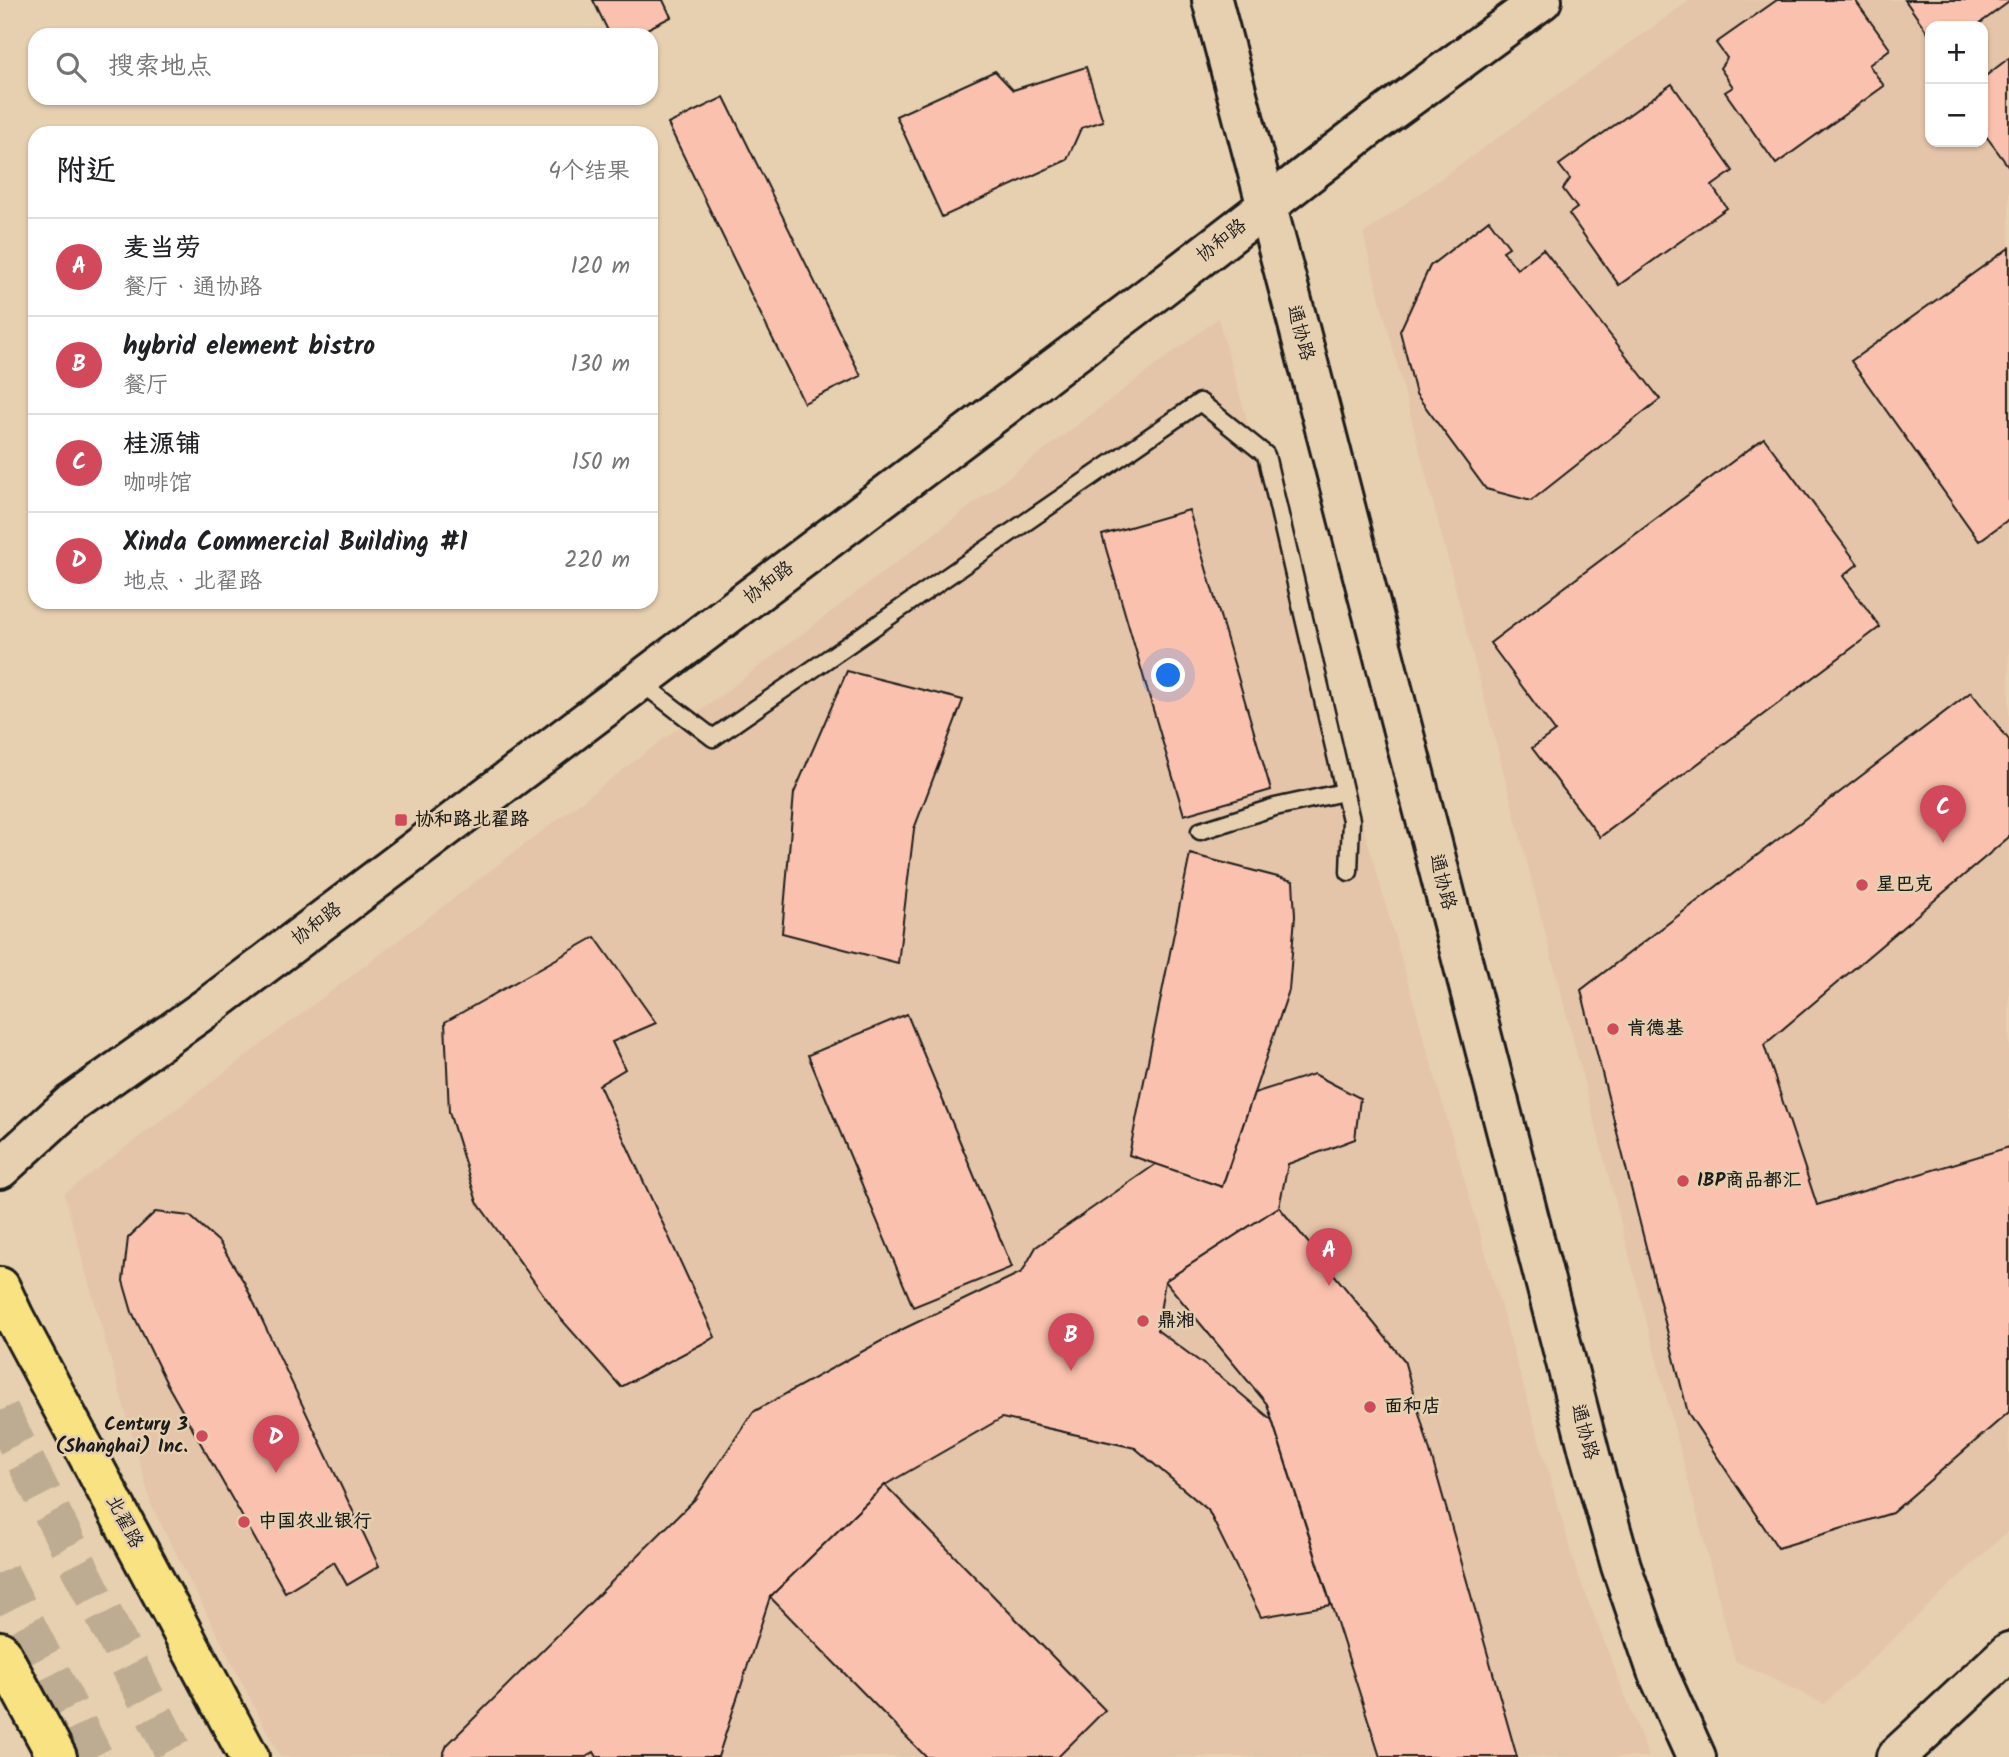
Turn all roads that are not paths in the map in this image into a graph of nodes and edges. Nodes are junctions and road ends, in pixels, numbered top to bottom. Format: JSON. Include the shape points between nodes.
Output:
{"nodes":[{"id":1,"x":1212,"y":0,"type":"edge"},
{"id":2,"x":1542,"y":0,"type":"edge"},
{"id":3,"x":1267,"y":206,"type":"junction"},
{"id":4,"x":639,"y":681,"type":"junction"},
{"id":5,"x":1344,"y":792,"type":"junction"},
{"id":6,"x":1200,"y":831,"type":"dead end"},
{"id":7,"x":1349,"y":872,"type":"dead end"},
{"id":8,"x":0,"y":1169,"type":"edge"},
{"id":9,"x":0,"y":1287,"type":"edge"},
{"id":10,"x":0,"y":1651,"type":"edge"},
{"id":11,"x":2009,"y":1652,"type":"edge"},
{"id":12,"x":57,"y":1757,"type":"edge"},
{"id":13,"x":249,"y":1757,"type":"edge"},
{"id":14,"x":1696,"y":1757,"type":"edge"},
{"id":15,"x":1896,"y":1757,"type":"edge"}],
"edges":[{"from":1,"to":3,"type":"street","name":"通协路"},
{"from":2,"to":3,"type":"street","name":"协和路"},
{"from":3,"to":4,"type":"street","name":"协和路"},
{"from":3,"to":14,"type":"street","name":"通协路","via":[[1594,1473],[1657,1671]]},
{"from":4,"to":5,"type":"lane","via":[[713,738],[1200,402],[1266,455]]},
{"from":4,"to":8,"type":"street","name":"协和路","via":[[209,1006],[71,1104]]},
{"from":5,"to":6,"type":"lane","via":[[1275,807]]},
{"from":5,"to":7,"type":"lane","via":[[1351,820]]},
{"from":9,"to":13,"type":"main road","name":"北翟路"},
{"from":10,"to":12,"type":"main road"},
{"from":11,"to":15,"type":"street"}]}
